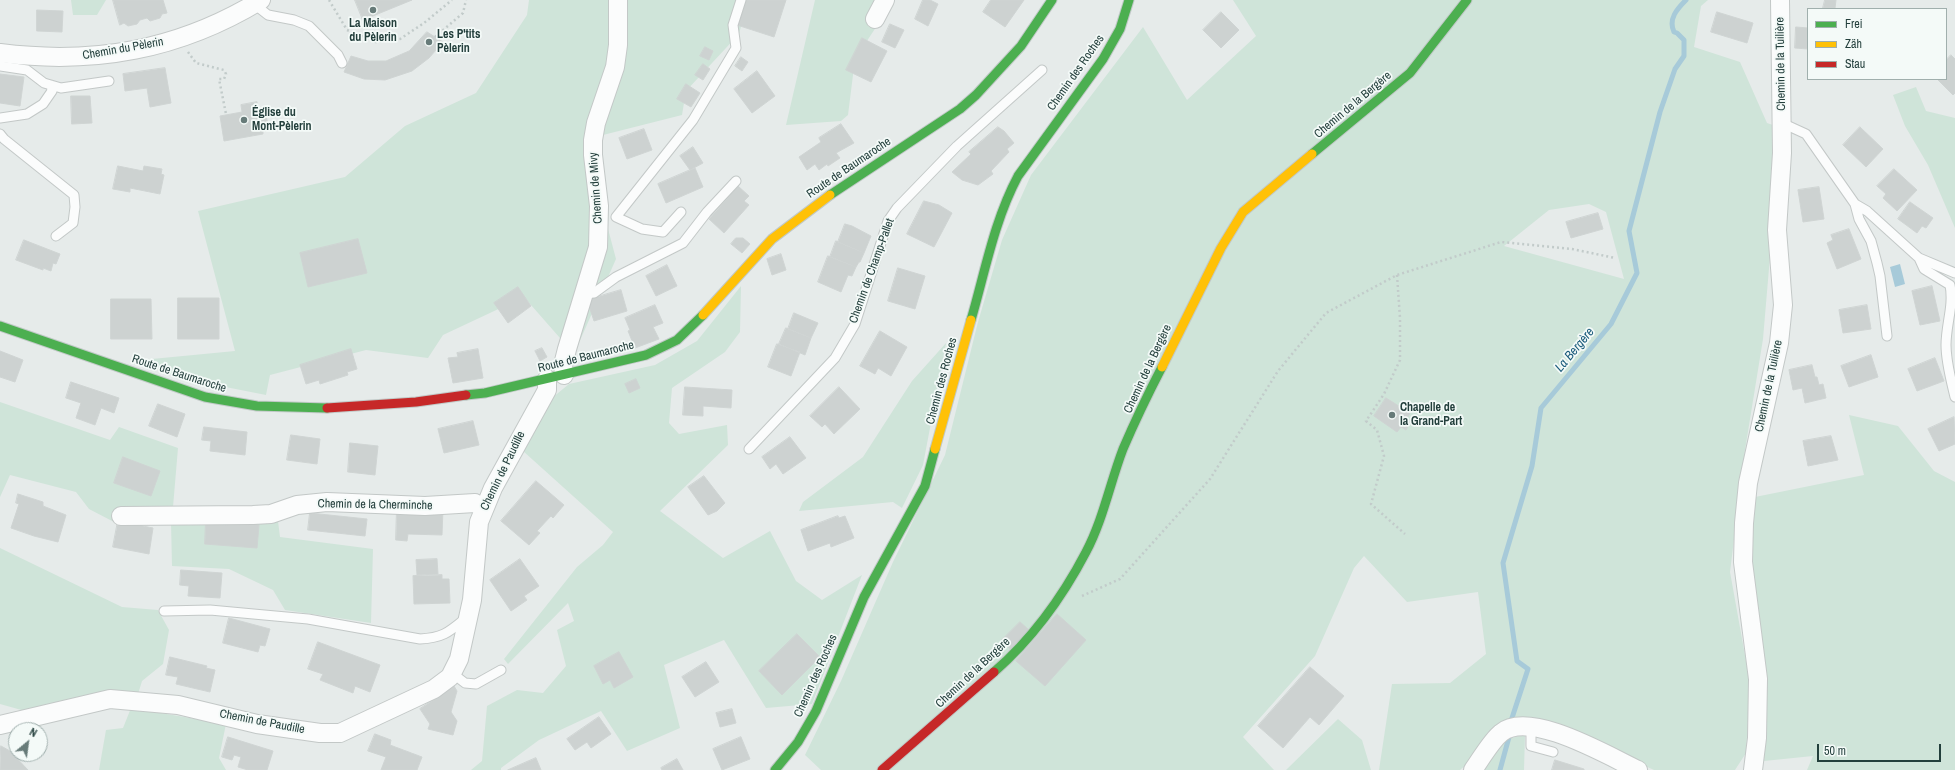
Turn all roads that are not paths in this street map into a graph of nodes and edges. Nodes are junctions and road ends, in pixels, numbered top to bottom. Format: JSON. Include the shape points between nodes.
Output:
{"nodes":[{"id":1,"x":618,"y":0,"type":"edge"},
{"id":2,"x":741,"y":0,"type":"edge"},
{"id":3,"x":885,"y":0,"type":"edge"},
{"id":4,"x":1052,"y":0,"type":"edge"},
{"id":5,"x":1129,"y":0,"type":"edge"},
{"id":6,"x":1467,"y":0,"type":"edge"},
{"id":7,"x":1780,"y":0,"type":"edge"},
{"id":8,"x":257,"y":2,"type":"edge"},
{"id":9,"x":875,"y":19,"type":"dead end"},
{"id":10,"x":0,"y":53,"type":"edge"},
{"id":11,"x":342,"y":63,"type":"dead end"},
{"id":12,"x":0,"y":66,"type":"edge"},
{"id":13,"x":1042,"y":70,"type":"dead end"},
{"id":14,"x":109,"y":81,"type":"dead end"},
{"id":15,"x":51,"y":85,"type":"junction"},
{"id":16,"x":1,"y":119,"type":"edge"},
{"id":17,"x":1782,"y":123,"type":"junction"},
{"id":18,"x":0,"y":134,"type":"edge"},
{"id":19,"x":736,"y":181,"type":"dead end"},
{"id":20,"x":1855,"y":204,"type":"junction"},
{"id":21,"x":681,"y":212,"type":"dead end"},
{"id":22,"x":616,"y":217,"type":"junction"},
{"id":23,"x":599,"y":235,"type":"junction"},
{"id":24,"x":56,"y":236,"type":"dead end"},
{"id":25,"x":1919,"y":258,"type":"junction"},
{"id":26,"x":1955,"y":273,"type":"edge"},
{"id":27,"x":584,"y":294,"type":"junction"},
{"id":28,"x":0,"y":326,"type":"edge"},
{"id":29,"x":1886,"y":336,"type":"dead end"},
{"id":30,"x":555,"y":377,"type":"junction"},
{"id":31,"x":1955,"y":398,"type":"edge"},
{"id":32,"x":749,"y":449,"type":"dead end"},
{"id":33,"x":484,"y":508,"type":"junction"},
{"id":34,"x":121,"y":516,"type":"dead end"},
{"id":35,"x":164,"y":610,"type":"dead end"},
{"id":36,"x":468,"y":616,"type":"junction"},
{"id":37,"x":501,"y":670,"type":"dead end"},
{"id":38,"x":452,"y":672,"type":"junction"},
{"id":39,"x":0,"y":725,"type":"edge"},
{"id":40,"x":1531,"y":726,"type":"junction"},
{"id":41,"x":1553,"y":752,"type":"dead end"},
{"id":42,"x":1613,"y":764,"type":"edge"},
{"id":43,"x":775,"y":770,"type":"edge"},
{"id":44,"x":882,"y":770,"type":"edge"},
{"id":45,"x":1473,"y":770,"type":"edge"},
{"id":46,"x":1638,"y":770,"type":"edge"},
{"id":47,"x":1753,"y":770,"type":"edge"}],
"edges":[{"from":1,"to":23,"type":"street","name":"Chemin de Mivy","via":[[618,45],[615,67],[596,123],[593,140]]},
{"from":2,"to":22,"type":"lane","via":[[733,25],[736,48],[693,120]]},
{"from":3,"to":9,"type":"street"},
{"from":4,"to":30,"type":"street","name":"Route de Baumaroche","via":[[1021,46],[976,95],[960,109],[811,208],[772,239],[700,319],[677,340],[646,355]]},
{"from":5,"to":43,"type":"street","name":"Chemin des Roches","via":[[1120,29],[1103,59],[1018,176],[1008,195],[925,486],[864,596],[816,711],[798,742]]},
{"from":6,"to":44,"type":"street","name":"Chemin de la Bergère","via":[[1410,73],[1243,212],[1221,248],[1166,357],[1123,450],[1086,552],[1051,610],[1009,659]]},
{"from":7,"to":17,"type":"street","name":"Chemin de la Tuilière"},
{"from":8,"to":10,"type":"street","name":"Chemin du Pèlerin","via":[[208,27],[150,47],[85,57],[49,58]]},
{"from":8,"to":11,"type":"lane","via":[[268,15],[309,26],[338,55]]},
{"from":12,"to":15,"type":"lane","via":[[27,70],[44,83]]},
{"from":13,"to":32,"type":"lane","name":"Chemin de Champ-Pallet","via":[[957,146],[897,208],[888,221],[855,324],[835,358]]},
{"from":14,"to":15,"type":"lane","via":[[61,88]]},
{"from":15,"to":16,"type":"lane","via":[[52,91],[43,104],[26,114]]},
{"from":17,"to":20,"type":"lane","via":[[1806,134]]},
{"from":17,"to":47,"type":"street","name":"Chemin de la Tuilière","via":[[1777,230],[1783,305],[1779,343],[1748,483],[1744,522],[1743,562],[1758,679],[1757,738]]},
{"from":18,"to":24,"type":"lane","via":[[74,195],[73,223]]},
{"from":19,"to":27,"type":"lane","via":[[707,212],[684,243],[616,277],[594,293]]},
{"from":20,"to":25,"type":"lane","via":[[1867,211]]},
{"from":20,"to":29,"type":"lane","via":[[1877,263]]},
{"from":21,"to":22,"type":"lane","via":[[663,232],[642,229]]},
{"from":22,"to":23,"type":"lane"},
{"from":23,"to":27,"type":"street","name":"Chemin de Mivy"},
{"from":25,"to":26,"type":"lane"},
{"from":25,"to":31,"type":"lane","via":[[1924,269],[1950,285],[1952,297],[1946,344]]},
{"from":27,"to":30,"type":"street","name":"Chemin de Mivy","via":[[564,360]]},
{"from":28,"to":30,"type":"street","name":"Route de Baumaroche","via":[[205,397],[256,406],[324,408],[416,402],[454,398]]},
{"from":30,"to":33,"type":"street","name":"Chemin de Paudille"},
{"from":33,"to":34,"type":"street","name":"Chemin de la Cherminche","via":[[475,503],[425,506],[327,502],[297,505],[271,514],[259,515]]},
{"from":33,"to":36,"type":"street","name":"Chemin de Paudille","via":[[479,522],[472,600]]},
{"from":35,"to":36,"type":"lane","via":[[210,610],[301,618],[420,639],[437,638]]},
{"from":36,"to":38,"type":"street","name":"Chemin de Paudille","via":[[459,659]]},
{"from":37,"to":38,"type":"lane","via":[[476,684],[465,683]]},
{"from":38,"to":39,"type":"street","name":"Chemin de Paudille","via":[[450,677],[434,689],[340,733],[320,733],[257,724],[178,705],[110,699]]},
{"from":40,"to":41,"type":"lane","via":[[1531,746]]},
{"from":40,"to":42,"type":"street","via":[[1550,730]]},
{"from":40,"to":45,"type":"street","via":[[1512,726],[1500,733]]},
{"from":42,"to":46,"type":"street"}]}
